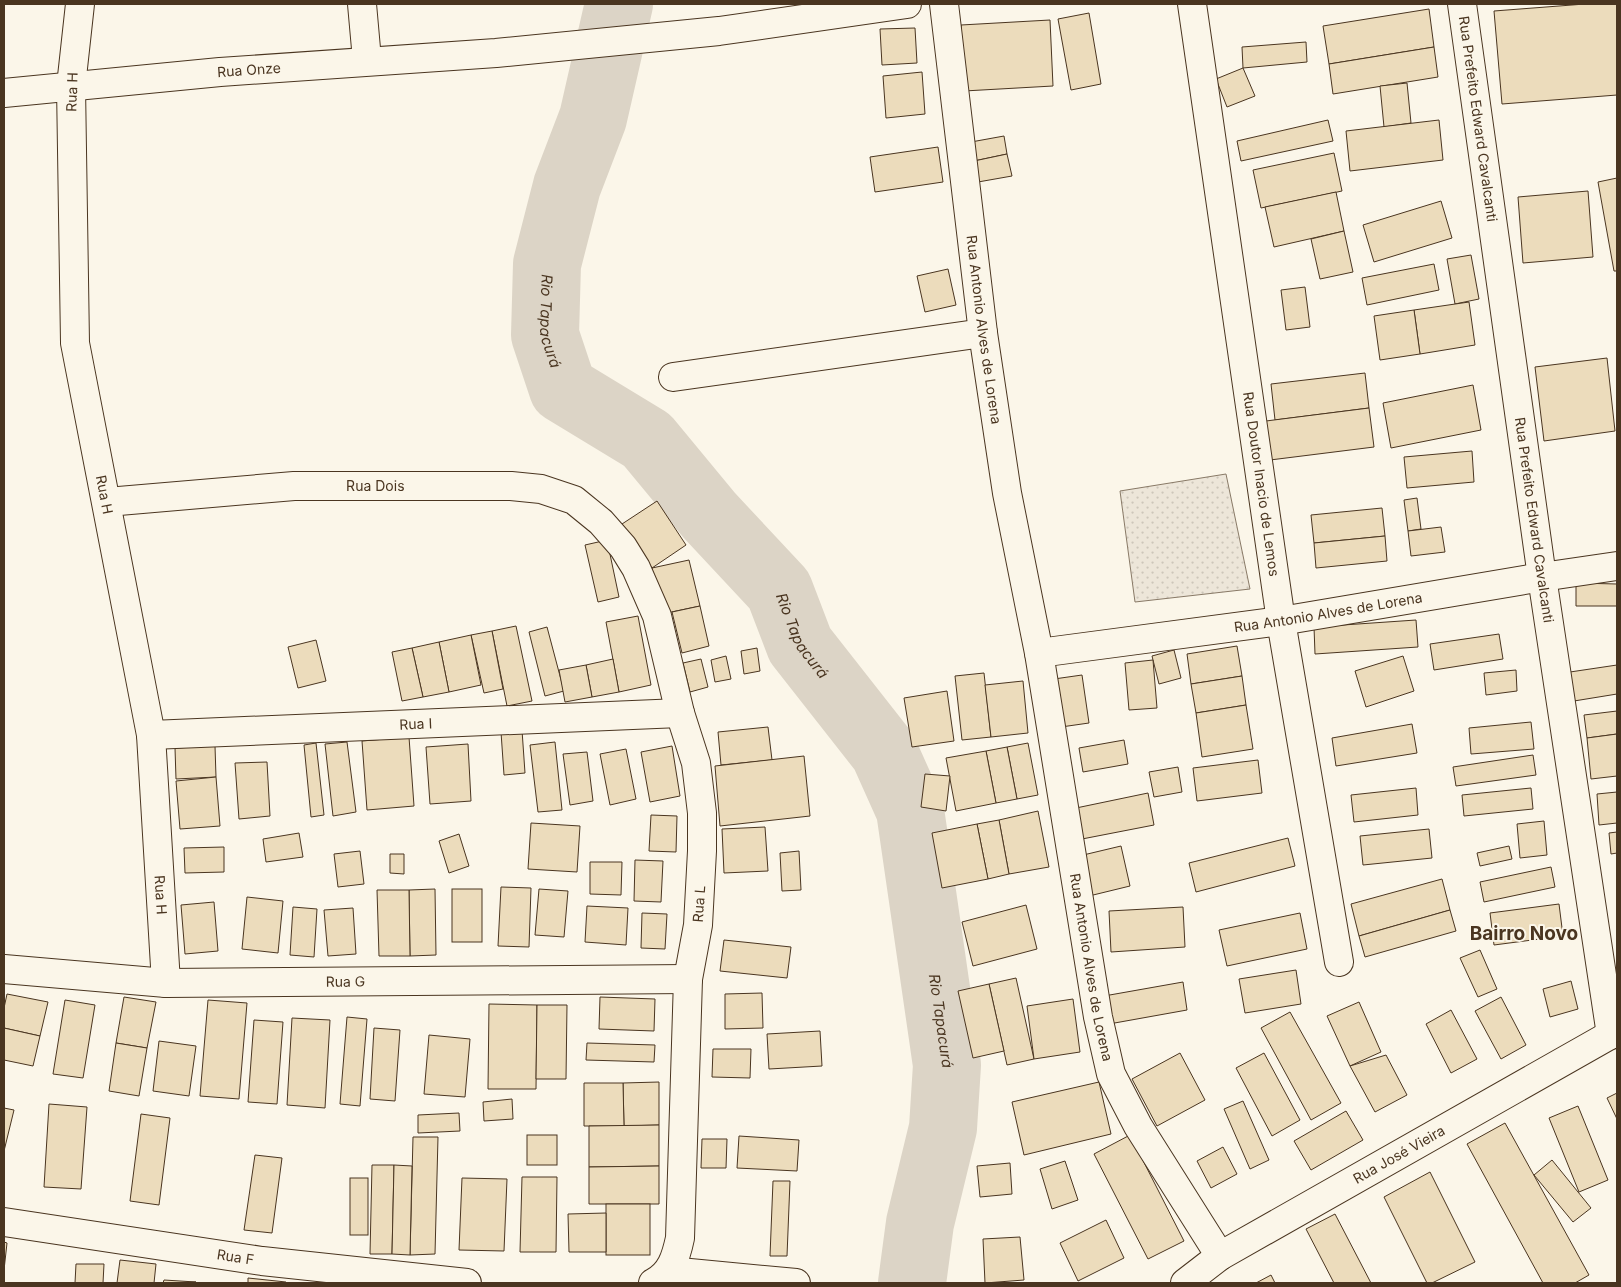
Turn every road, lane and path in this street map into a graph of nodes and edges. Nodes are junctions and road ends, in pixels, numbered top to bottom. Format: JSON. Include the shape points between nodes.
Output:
{"nodes":[{"id":1,"x":80,"y":4,"type":"edge"},
{"id":2,"x":362,"y":4,"type":"edge"},
{"id":3,"x":908,"y":4,"type":"edge"},
{"id":4,"x":944,"y":4,"type":"edge"},
{"id":5,"x":1192,"y":4,"type":"edge"},
{"id":6,"x":1462,"y":4,"type":"edge"},
{"id":7,"x":367,"y":60,"type":"junction"},
{"id":8,"x":71,"y":86,"type":"junction"},
{"id":9,"x":4,"y":93,"type":"edge"},
{"id":10,"x":983,"y":333,"type":"junction"},
{"id":11,"x":673,"y":377,"type":"dead end"},
{"id":12,"x":107,"y":502,"type":"junction"},
{"id":13,"x":623,"y":547,"type":"joint"},
{"id":14,"x":1617,"y":566,"type":"edge"},
{"id":15,"x":1542,"y":576,"type":"junction"},
{"id":16,"x":1282,"y":621,"type":"junction"},
{"id":17,"x":1039,"y":652,"type":"junction"},
{"id":18,"x":680,"y":713,"type":"junction"},
{"id":19,"x":151,"y":735,"type":"junction"},
{"id":20,"x":1339,"y":962,"type":"dead end"},
{"id":21,"x":4,"y":969,"type":"edge"},
{"id":22,"x":688,"y":979,"type":"junction"},
{"id":23,"x":166,"y":983,"type":"junction"},
{"id":24,"x":1614,"y":1033,"type":"edge"},
{"id":25,"x":4,"y":1222,"type":"edge"},
{"id":26,"x":1220,"y":1256,"type":"junction"},
{"id":27,"x":661,"y":1277,"type":"edge"},
{"id":28,"x":467,"y":1283,"type":"edge"},
{"id":29,"x":796,"y":1283,"type":"edge"},
{"id":30,"x":1185,"y":1283,"type":"edge"}],
"edges":[{"from":1,"to":8,"type":"street","name":"Rua H"},
{"from":2,"to":7,"type":"street"},
{"from":3,"to":7,"type":"street","name":"Rua Onze","via":[[719,31],[496,53]]},
{"from":4,"to":10,"type":"street","name":"Rua Antonio Alves de Lorena"},
{"from":5,"to":16,"type":"street","name":"Rua Doutor Inacio de Lemos"},
{"from":6,"to":15,"type":"street","name":"Rua Prefeito Edward Cavalcanti"},
{"from":7,"to":8,"type":"street","name":"Rua Onze"},
{"from":8,"to":9,"type":"street","name":"Rua Onze"},
{"from":8,"to":12,"type":"street","name":"Rua H","via":[[74,343]]},
{"from":10,"to":11,"type":"street"},
{"from":10,"to":17,"type":"street","name":"Rua Antonio Alves de Lorena","via":[[1007,493]]},
{"from":12,"to":13,"type":"street","name":"Rua Dois","via":[[294,486],[511,486],[541,489],[574,500],[601,522]]},
{"from":12,"to":19,"type":"street","name":"Rua H"},
{"from":13,"to":18,"type":"street","name":"Rua L","via":[[657,616]]},
{"from":14,"to":15,"type":"street","name":"Rua Antonio Alves de Lorena"},
{"from":15,"to":16,"type":"street","name":"Rua Antonio Alves de Lorena"},
{"from":15,"to":24,"type":"street","name":"Rua Prefeito Edward Cavalcanti"},
{"from":16,"to":17,"type":"street","name":"Rua Antonio Alves de Lorena"},
{"from":16,"to":20,"type":"street","name":"Rua Doutor Inacio de Lemos"},
{"from":17,"to":26,"type":"street","name":"Rua Antonio Alves de Lorena","via":[[1088,958],[1112,1074],[1138,1126]]},
{"from":18,"to":19,"type":"street","name":"Rua I"},
{"from":18,"to":22,"type":"street","name":"Rua L","via":[[696,763],[702,813],[698,924]]},
{"from":19,"to":23,"type":"street","name":"Rua H"},
{"from":21,"to":23,"type":"street","name":"Rua G"},
{"from":22,"to":23,"type":"street","name":"Rua G"},
{"from":22,"to":27,"type":"street","name":"Rua L","via":[[680,1238],[677,1255]]},
{"from":24,"to":26,"type":"street","name":"Rua José Vieira"},
{"from":25,"to":28,"type":"street","name":"Rua F","via":[[262,1261]]},
{"from":26,"to":30,"type":"street","name":"Rua José Vieira"},
{"from":27,"to":29,"type":"street"}]}
